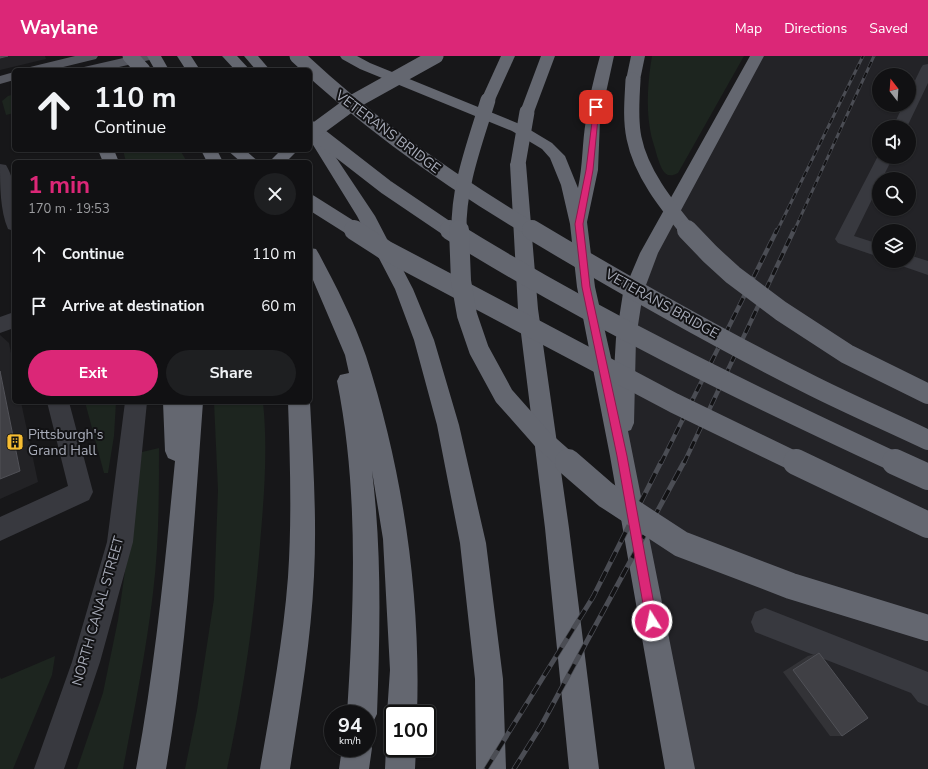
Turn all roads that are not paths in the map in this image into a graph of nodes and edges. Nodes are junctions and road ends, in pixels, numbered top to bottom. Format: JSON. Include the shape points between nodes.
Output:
{"nodes":[{"id":1,"x":91,"y":56,"type":"edge"},
{"id":2,"x":130,"y":56,"type":"edge"},
{"id":3,"x":149,"y":56,"type":"edge"},
{"id":4,"x":154,"y":56,"type":"edge"},
{"id":5,"x":184,"y":56,"type":"edge"},
{"id":6,"x":229,"y":56,"type":"edge"},
{"id":7,"x":251,"y":56,"type":"edge"},
{"id":8,"x":297,"y":56,"type":"edge"},
{"id":9,"x":347,"y":56,"type":"edge"},
{"id":10,"x":436,"y":56,"type":"edge"},
{"id":11,"x":508,"y":56,"type":"edge"},
{"id":12,"x":548,"y":56,"type":"edge"},
{"id":13,"x":607,"y":56,"type":"edge"},
{"id":14,"x":638,"y":56,"type":"edge"},
{"id":15,"x":757,"y":56,"type":"edge"},
{"id":16,"x":72,"y":62,"type":"edge"},
{"id":17,"x":44,"y":68,"type":"edge"},
{"id":18,"x":97,"y":68,"type":"edge"},
{"id":19,"x":141,"y":68,"type":"edge"},
{"id":20,"x":161,"y":68,"type":"edge"},
{"id":21,"x":192,"y":68,"type":"edge"},
{"id":22,"x":241,"y":68,"type":"edge"},
{"id":23,"x":261,"y":68,"type":"edge"},
{"id":24,"x":309,"y":68,"type":"edge"},
{"id":25,"x":928,"y":70,"type":"edge"},
{"id":26,"x":312,"y":71,"type":"edge"},
{"id":27,"x":12,"y":77,"type":"edge"},
{"id":28,"x":0,"y":80,"type":"edge"},
{"id":29,"x":12,"y":86,"type":"edge"},
{"id":30,"x":0,"y":89,"type":"edge"},
{"id":31,"x":903,"y":120,"type":"edge"},
{"id":32,"x":312,"y":131,"type":"edge"},
{"id":33,"x":312,"y":132,"type":"edge"},
{"id":34,"x":312,"y":132,"type":"edge"},
{"id":35,"x":238,"y":152,"type":"edge"},
{"id":36,"x":288,"y":152,"type":"edge"},
{"id":37,"x":249,"y":160,"type":"edge"},
{"id":38,"x":279,"y":160,"type":"edge"},
{"id":39,"x":882,"y":164,"type":"edge"},
{"id":40,"x":0,"y":169,"type":"edge"},
{"id":41,"x":2,"y":187,"type":"edge"},
{"id":42,"x":312,"y":203,"type":"edge"},
{"id":43,"x":12,"y":219,"type":"edge"},
{"id":44,"x":579,"y":224,"type":"junction"},
{"id":45,"x":872,"y":249,"type":"edge"},
{"id":46,"x":312,"y":258,"type":"edge"},
{"id":47,"x":916,"y":264,"type":"edge"},
{"id":48,"x":928,"y":268,"type":"edge"},
{"id":49,"x":328,"y":290,"type":"junction"},
{"id":50,"x":12,"y":321,"type":"edge"},
{"id":51,"x":0,"y":325,"type":"edge"},
{"id":52,"x":928,"y":394,"type":"edge"},
{"id":53,"x":59,"y":404,"type":"edge"},
{"id":54,"x":136,"y":404,"type":"edge"},
{"id":55,"x":174,"y":404,"type":"edge"},
{"id":56,"x":192,"y":404,"type":"edge"},
{"id":57,"x":299,"y":404,"type":"edge"},
{"id":58,"x":928,"y":440,"type":"edge"},
{"id":59,"x":622,"y":456,"type":"junction"},
{"id":60,"x":928,"y":477,"type":"edge"},
{"id":61,"x":928,"y":525,"type":"edge"},
{"id":62,"x":0,"y":529,"type":"edge"},
{"id":63,"x":175,"y":597,"type":"junction"},
{"id":64,"x":765,"y":622,"type":"dead end"},
{"id":65,"x":928,"y":628,"type":"edge"},
{"id":66,"x":928,"y":692,"type":"edge"},
{"id":67,"x":362,"y":705,"type":"edge"},
{"id":68,"x":402,"y":705,"type":"edge"},
{"id":69,"x":356,"y":757,"type":"edge"},
{"id":70,"x":401,"y":757,"type":"edge"},
{"id":71,"x":49,"y":769,"type":"edge"},
{"id":72,"x":151,"y":769,"type":"edge"},
{"id":73,"x":275,"y":769,"type":"edge"},
{"id":74,"x":354,"y":769,"type":"edge"},
{"id":75,"x":400,"y":769,"type":"edge"},
{"id":76,"x":491,"y":769,"type":"edge"},
{"id":77,"x":584,"y":769,"type":"edge"},
{"id":78,"x":680,"y":769,"type":"edge"}],
"edges":[{"from":1,"to":16,"type":"main road"},
{"from":2,"to":19,"type":"highway","bridge":true},
{"from":3,"to":18,"type":"main road"},
{"from":4,"to":20,"type":"highway"},
{"from":5,"to":21,"type":"highway"},
{"from":6,"to":22,"type":"highway"},
{"from":7,"to":23,"type":"highway"},
{"from":8,"to":24,"type":"highway","name":"VETERANS BRIDGE","bridge":true},
{"from":9,"to":44,"type":"highway","via":[[365,66],[517,128],[547,146],[557,156],[569,185]]},
{"from":10,"to":33,"type":"highway","bridge":true,"via":[[364,96]]},
{"from":11,"to":65,"type":"highway","bridge":true,"via":[[488,100],[465,175],[459,218],[461,281],[467,315],[479,350],[504,396],[542,440],[606,495],[681,544],[791,586]]},
{"from":12,"to":77,"type":"highway","bridge":true,"via":[[527,112],[518,164],[528,309],[557,528]]},
{"from":13,"to":44,"type":"highway","via":[[593,120],[590,170]]},
{"from":14,"to":52,"type":"highway","bridge":true,"via":[[633,80],[632,127],[639,156],[655,187],[679,221],[703,248],[737,279],[781,312],[846,353]]},
{"from":15,"to":59,"type":"highway","via":[[649,253],[633,293],[626,338]]},
{"from":16,"to":17,"type":"main road"},
{"from":25,"to":31,"type":"street"},
{"from":26,"to":58,"type":"highway","name":"VETERANS BRIDGE","bridge":true,"via":[[365,116],[481,200],[668,309],[815,387]]},
{"from":27,"to":28,"type":"main road"},
{"from":29,"to":30,"type":"main road"},
{"from":32,"to":60,"type":"highway","bridge":true,"via":[[432,219],[524,275],[780,409]]},
{"from":34,"to":76,"type":"highway","via":[[366,216],[404,289],[424,340],[448,425],[473,543],[489,679]]},
{"from":35,"to":37,"type":"highway"},
{"from":36,"to":38,"type":"highway"},
{"from":39,"to":45,"type":"street","via":[[844,239]]},
{"from":40,"to":41,"type":"street"},
{"from":41,"to":43,"type":"street"},
{"from":42,"to":61,"type":"highway","bridge":true,"via":[[385,250],[674,403]]},
{"from":44,"to":59,"type":"highway","via":[[586,287]]},
{"from":46,"to":49,"type":"highway"},
{"from":47,"to":48,"type":"street"},
{"from":49,"to":67,"type":"highway","via":[[353,401],[363,489],[366,598]]},
{"from":49,"to":68,"type":"highway","via":[[361,378],[379,445],[396,539],[404,670]]},
{"from":50,"to":51,"type":"street"},
{"from":53,"to":62,"type":"street","via":[[81,492]]},
{"from":54,"to":71,"type":"street","name":"NORTH CANAL STREET","via":[[120,542],[86,662]]},
{"from":55,"to":63,"type":"highway"},
{"from":56,"to":63,"type":"highway"},
{"from":57,"to":73,"type":"highway","via":[[304,486],[301,576],[291,667]]},
{"from":59,"to":78,"type":"highway"},
{"from":63,"to":72,"type":"highway"},
{"from":64,"to":66,"type":"street","via":[[921,683]]},
{"from":69,"to":74,"type":"highway"},
{"from":70,"to":75,"type":"highway"}]}
